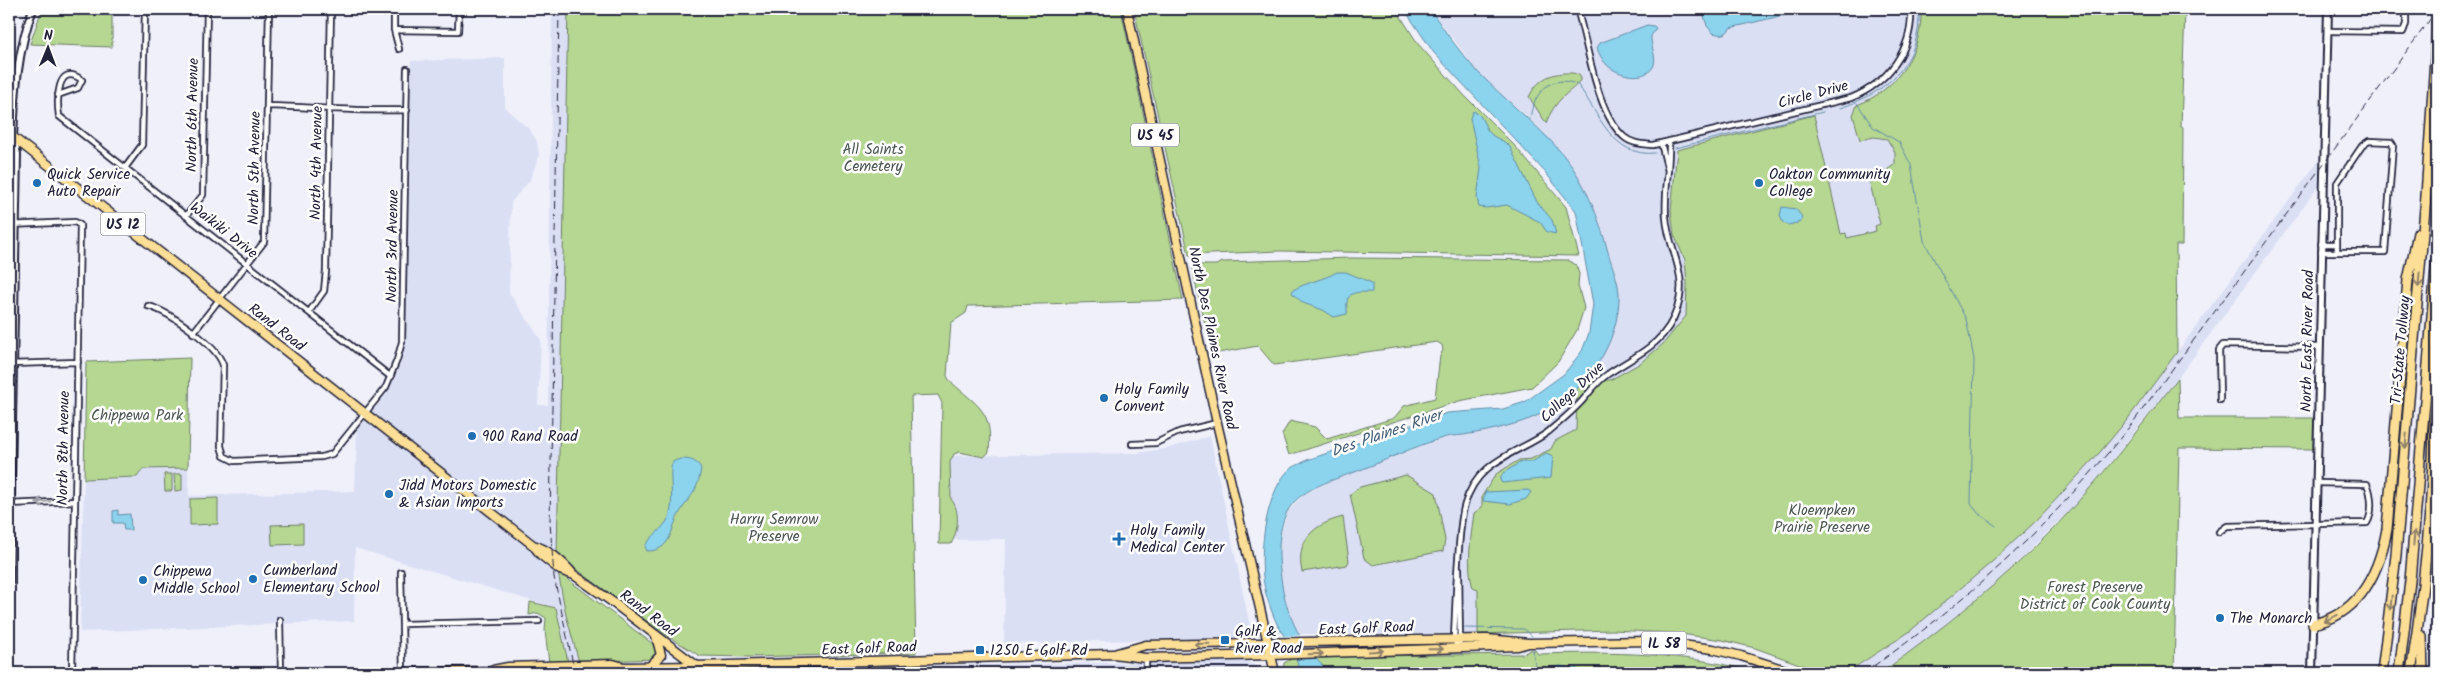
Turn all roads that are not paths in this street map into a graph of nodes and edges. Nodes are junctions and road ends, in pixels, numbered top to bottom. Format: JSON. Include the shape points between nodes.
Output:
{"nodes":[{"id":1,"x":33,"y":9,"type":"edge"},
{"id":2,"x":145,"y":9,"type":"edge"},
{"id":3,"x":206,"y":9,"type":"edge"},
{"id":4,"x":269,"y":9,"type":"edge"},
{"id":5,"x":331,"y":9,"type":"edge"},
{"id":6,"x":394,"y":9,"type":"edge"},
{"id":7,"x":459,"y":9,"type":"edge"},
{"id":8,"x":1127,"y":9,"type":"edge"},
{"id":9,"x":1577,"y":9,"type":"edge"},
{"id":10,"x":1910,"y":9,"type":"edge"},
{"id":11,"x":2328,"y":9,"type":"edge"},
{"id":12,"x":2406,"y":9,"type":"edge"},
{"id":13,"x":2437,"y":28,"type":"edge"},
{"id":14,"x":394,"y":30,"type":"junction"},
{"id":15,"x":2327,"y":31,"type":"junction"},
{"id":16,"x":2436,"y":40,"type":"edge"},
{"id":17,"x":399,"y":49,"type":"dead end"},
{"id":18,"x":407,"y":69,"type":"dead end"},
{"id":19,"x":58,"y":95,"type":"junction"},
{"id":20,"x":267,"y":106,"type":"junction"},
{"id":21,"x":329,"y":107,"type":"junction"},
{"id":22,"x":406,"y":110,"type":"junction"},
{"id":23,"x":11,"y":136,"type":"edge"},
{"id":24,"x":1669,"y":141,"type":"junction"},
{"id":25,"x":1661,"y":143,"type":"junction"},
{"id":26,"x":125,"y":168,"type":"junction"},
{"id":27,"x":1669,"y":172,"type":"junction"},
{"id":28,"x":9,"y":179,"type":"edge"},
{"id":29,"x":2426,"y":196,"type":"junction"},
{"id":30,"x":186,"y":216,"type":"junction"},
{"id":31,"x":12,"y":225,"type":"edge"},
{"id":32,"x":2337,"y":244,"type":"junction"},
{"id":33,"x":2321,"y":248,"type":"junction"},
{"id":34,"x":2337,"y":252,"type":"junction"},
{"id":35,"x":2437,"y":256,"type":"edge"},
{"id":36,"x":248,"y":264,"type":"junction"},
{"id":37,"x":220,"y":300,"type":"junction"},
{"id":38,"x":148,"y":306,"type":"dead end"},
{"id":39,"x":310,"y":312,"type":"junction"},
{"id":40,"x":2433,"y":319,"type":"junction"},
{"id":41,"x":194,"y":333,"type":"junction"},
{"id":42,"x":2320,"y":347,"type":"junction"},
{"id":43,"x":78,"y":362,"type":"junction"},
{"id":44,"x":11,"y":364,"type":"edge"},
{"id":45,"x":391,"y":377,"type":"junction"},
{"id":46,"x":2220,"y":400,"type":"dead end"},
{"id":47,"x":366,"y":414,"type":"junction"},
{"id":48,"x":1217,"y":423,"type":"junction"},
{"id":49,"x":1132,"y":444,"type":"dead end"},
{"id":50,"x":2316,"y":483,"type":"junction"},
{"id":51,"x":75,"y":501,"type":"junction"},
{"id":52,"x":10,"y":504,"type":"edge"},
{"id":53,"x":2315,"y":525,"type":"junction"},
{"id":54,"x":2219,"y":532,"type":"dead end"},
{"id":55,"x":400,"y":572,"type":"dead end"},
{"id":56,"x":9,"y":582,"type":"edge"},
{"id":57,"x":2423,"y":599,"type":"junction"},
{"id":58,"x":280,"y":620,"type":"dead end"},
{"id":59,"x":539,"y":621,"type":"dead end"},
{"id":60,"x":402,"y":624,"type":"junction"},
{"id":61,"x":2312,"y":624,"type":"junction"},
{"id":62,"x":656,"y":636,"type":"junction"},
{"id":63,"x":1458,"y":639,"type":"junction"},
{"id":64,"x":1529,"y":643,"type":"junction"},
{"id":65,"x":1268,"y":644,"type":"junction"},
{"id":66,"x":1458,"y":648,"type":"junction"},
{"id":67,"x":1113,"y":654,"type":"junction"},
{"id":68,"x":1271,"y":655,"type":"junction"},
{"id":69,"x":1146,"y":658,"type":"junction"},
{"id":70,"x":9,"y":663,"type":"edge"},
{"id":71,"x":737,"y":665,"type":"junction"},
{"id":72,"x":649,"y":666,"type":"junction"},
{"id":73,"x":696,"y":666,"type":"junction"},
{"id":74,"x":624,"y":667,"type":"junction"},
{"id":75,"x":488,"y":671,"type":"junction"},
{"id":76,"x":11,"y":672,"type":"edge"},
{"id":77,"x":403,"y":672,"type":"edge"},
{"id":78,"x":462,"y":672,"type":"edge"},
{"id":79,"x":72,"y":673,"type":"edge"},
{"id":80,"x":281,"y":673,"type":"edge"},
{"id":81,"x":381,"y":673,"type":"edge"},
{"id":82,"x":503,"y":673,"type":"edge"},
{"id":83,"x":540,"y":673,"type":"edge"},
{"id":84,"x":706,"y":673,"type":"edge"},
{"id":85,"x":728,"y":673,"type":"edge"},
{"id":86,"x":1146,"y":673,"type":"edge"},
{"id":87,"x":1275,"y":673,"type":"edge"},
{"id":88,"x":1795,"y":673,"type":"edge"},
{"id":89,"x":2312,"y":673,"type":"edge"},
{"id":90,"x":2382,"y":673,"type":"edge"},
{"id":91,"x":2399,"y":673,"type":"edge"},
{"id":92,"x":2411,"y":673,"type":"edge"},
{"id":93,"x":2423,"y":673,"type":"edge"}],
"edges":[{"from":1,"to":23,"type":"street","via":[[18,60]]},
{"from":2,"to":26,"type":"street","via":[[142,145]]},
{"from":3,"to":30,"type":"street","name":"North 6th Avenue","via":[[203,195]]},
{"from":4,"to":20,"type":"street","name":"North 5th Avenue"},
{"from":5,"to":21,"type":"street","name":"North 4th Avenue"},
{"from":6,"to":14,"type":"street"},
{"from":7,"to":14,"type":"street","via":[[458,31]]},
{"from":8,"to":48,"type":"main road","name":"North Des Plaines River Road","number":"US 45"},
{"from":9,"to":25,"type":"street","name":"Circle Drive","via":[[1588,58],[1613,124],[1632,141],[1653,145]]},
{"from":10,"to":24,"type":"street","name":"Circle Drive","via":[[1910,30],[1903,52],[1894,68],[1867,92]]},
{"from":11,"to":15,"type":"street","name":"North East River Road"},
{"from":12,"to":15,"type":"street","via":[[2403,32]]},
{"from":13,"to":16,"type":"highway","name":"Tri-State Tollway"},
{"from":14,"to":17,"type":"street"},
{"from":15,"to":33,"type":"street","name":"North East River Road"},
{"from":16,"to":29,"type":"highway","name":"Tri-State Tollway"},
{"from":18,"to":22,"type":"street","name":"North 3rd Avenue"},
{"from":19,"to":19,"type":"street","via":[[78,88],[82,80],[76,76],[62,80],[58,84]]},
{"from":19,"to":26,"type":"street","name":"Waikiki Drive","via":[[59,116]]},
{"from":20,"to":21,"type":"street"},
{"from":20,"to":36,"type":"street","name":"North 5th Avenue","via":[[264,242]]},
{"from":21,"to":22,"type":"street","via":[[360,112]]},
{"from":21,"to":39,"type":"street","name":"North 4th Avenue","via":[[324,291]]},
{"from":22,"to":45,"type":"street","name":"North 3rd Avenue","via":[[402,342]]},
{"from":23,"to":28,"type":"street"},
{"from":23,"to":31,"type":"street","via":[[17,154]]},
{"from":23,"to":37,"type":"main road","name":"Rand Road","number":"US 12"},
{"from":24,"to":25,"type":"street","name":"Circle Drive"},
{"from":24,"to":27,"type":"street","name":"College Drive"},
{"from":25,"to":27,"type":"street","name":"College Drive"},
{"from":26,"to":30,"type":"street","name":"Waikiki Drive"},
{"from":27,"to":63,"type":"street","name":"College Drive","via":[[1666,215],[1681,277],[1673,321],[1653,346],[1604,377],[1562,420],[1542,436],[1494,464],[1476,480],[1460,520]]},
{"from":29,"to":61,"type":"highway","one_way":true,"via":[[2408,280],[2402,372],[2379,565],[2360,596],[2337,616]]},
{"from":29,"to":90,"type":"highway","name":"Tri-State Tollway","one_way":true,"via":[[2396,555]]},
{"from":30,"to":36,"type":"street","name":"Waikiki Drive"},
{"from":31,"to":43,"type":"street","name":"North 8th Avenue","via":[[79,223]]},
{"from":31,"to":44,"type":"street"},
{"from":32,"to":33,"type":"street"},
{"from":32,"to":34,"type":"street"},
{"from":32,"to":34,"type":"street","via":[[2337,183],[2368,141],[2391,142],[2385,252]]},
{"from":33,"to":34,"type":"street"},
{"from":33,"to":42,"type":"street","name":"North East River Road"},
{"from":35,"to":40,"type":"highway","name":"Tri-State Tollway"},
{"from":36,"to":37,"type":"street","name":"North 5th Avenue"},
{"from":36,"to":39,"type":"street","name":"Waikiki Drive"},
{"from":37,"to":41,"type":"street","name":"North 5th Avenue"},
{"from":37,"to":47,"type":"main road","name":"Rand Road","number":"US 12"},
{"from":38,"to":41,"type":"street","via":[[159,309]]},
{"from":39,"to":45,"type":"street","name":"Waikiki Drive"},
{"from":40,"to":57,"type":"highway","via":[[2435,396]]},
{"from":91,"to":40,"type":"highway","name":"Tri-State Tollway","one_way":true},
{"from":41,"to":47,"type":"street","name":"North 3rd Avenue","via":[[217,353],[223,365],[221,446],[224,456],[229,459],[328,456],[336,451]]},
{"from":42,"to":46,"type":"street","via":[[2223,345],[2220,350]]},
{"from":42,"to":50,"type":"street","name":"North East River Road"},
{"from":43,"to":44,"type":"street"},
{"from":43,"to":51,"type":"street","name":"North 8th Avenue"},
{"from":44,"to":52,"type":"street"},
{"from":45,"to":47,"type":"street","name":"North 3rd Avenue"},
{"from":47,"to":62,"type":"main road","name":"Rand Road","number":"US 12","via":[[531,543],[560,570],[574,575]]},
{"from":48,"to":49,"type":"street","via":[[1179,432],[1156,443]]},
{"from":48,"to":65,"type":"main road","name":"North Des Plaines River Road","number":"US 45"},
{"from":50,"to":53,"type":"street","name":"North East River Road"},
{"from":50,"to":53,"type":"street","via":[[2368,484],[2371,492],[2367,523]]},
{"from":51,"to":52,"type":"street","one_way":true},
{"from":51,"to":79,"type":"street","name":"North 8th Avenue"},
{"from":52,"to":56,"type":"street"},
{"from":53,"to":54,"type":"street","via":[[2227,526]]},
{"from":53,"to":61,"type":"street","name":"North East River Road"},
{"from":55,"to":60,"type":"street"},
{"from":57,"to":92,"type":"highway"},
{"from":57,"to":93,"type":"highway"},
{"from":58,"to":80,"type":"street"},
{"from":59,"to":60,"type":"street"},
{"from":60,"to":77,"type":"street"},
{"from":61,"to":89,"type":"street","name":"North East River Road"},
{"from":62,"to":72,"type":"main road","via":[[661,655]]},
{"from":62,"to":73,"type":"main road","name":"Rand Road","number":"US 12"},
{"from":63,"to":64,"type":"main road","name":"East Golf Road","number":"IL 58"},
{"from":63,"to":65,"type":"main road","name":"East Golf Road","number":"IL 58"},
{"from":63,"to":66,"type":"street","name":"College Drive"},
{"from":64,"to":66,"type":"main road","name":"East Golf Road","number":"IL 58"},
{"from":64,"to":88,"type":"main road","name":"East Golf Road","number":"IL 58","via":[[1628,641],[1682,644],[1741,656]]},
{"from":65,"to":67,"type":"main road","name":"East Golf Road","number":"IL 58","one_way":true,"via":[[1146,645]]},
{"from":65,"to":68,"type":"main road","name":"North Des Plaines River Road","number":"US 45"},
{"from":68,"to":66,"type":"main road","name":"East Golf Road","number":"IL 58","one_way":true},
{"from":67,"to":69,"type":"main road","name":"East Golf Road","number":"IL 58"},
{"from":67,"to":71,"type":"main road","name":"East Golf Road","number":"IL 58"},
{"from":68,"to":69,"type":"main road","name":"East Golf Road","number":"IL 58"},
{"from":68,"to":87,"type":"main road","name":"North Des Plaines River Road","number":"US 45"},
{"from":69,"to":86,"type":"street"},
{"from":70,"to":76,"type":"street"},
{"from":71,"to":73,"type":"main road","name":"East Golf Road","number":"IL 58"},
{"from":71,"to":85,"type":"main road"},
{"from":72,"to":73,"type":"main road","name":"East Golf Road","number":"IL 58"},
{"from":72,"to":74,"type":"main road","name":"East Golf Road","number":"IL 58"},
{"from":73,"to":84,"type":"main road","name":"Rand Road","number":"US 12"},
{"from":74,"to":75,"type":"main road","name":"East Golf Road","number":"IL 58","via":[[613,664],[536,666]]},
{"from":74,"to":83,"type":"main road","name":"East Golf Road","number":"IL 58","via":[[614,671]]},
{"from":75,"to":78,"type":"main road","name":"East Golf Road","number":"IL 58"},
{"from":75,"to":82,"type":"main road","name":"East Golf Road","number":"IL 58"},
{"from":77,"to":78,"type":"main road","name":"East Golf Road","number":"IL 58"},
{"from":77,"to":81,"type":"main road","name":"East Golf Road","number":"IL 58"}]}
